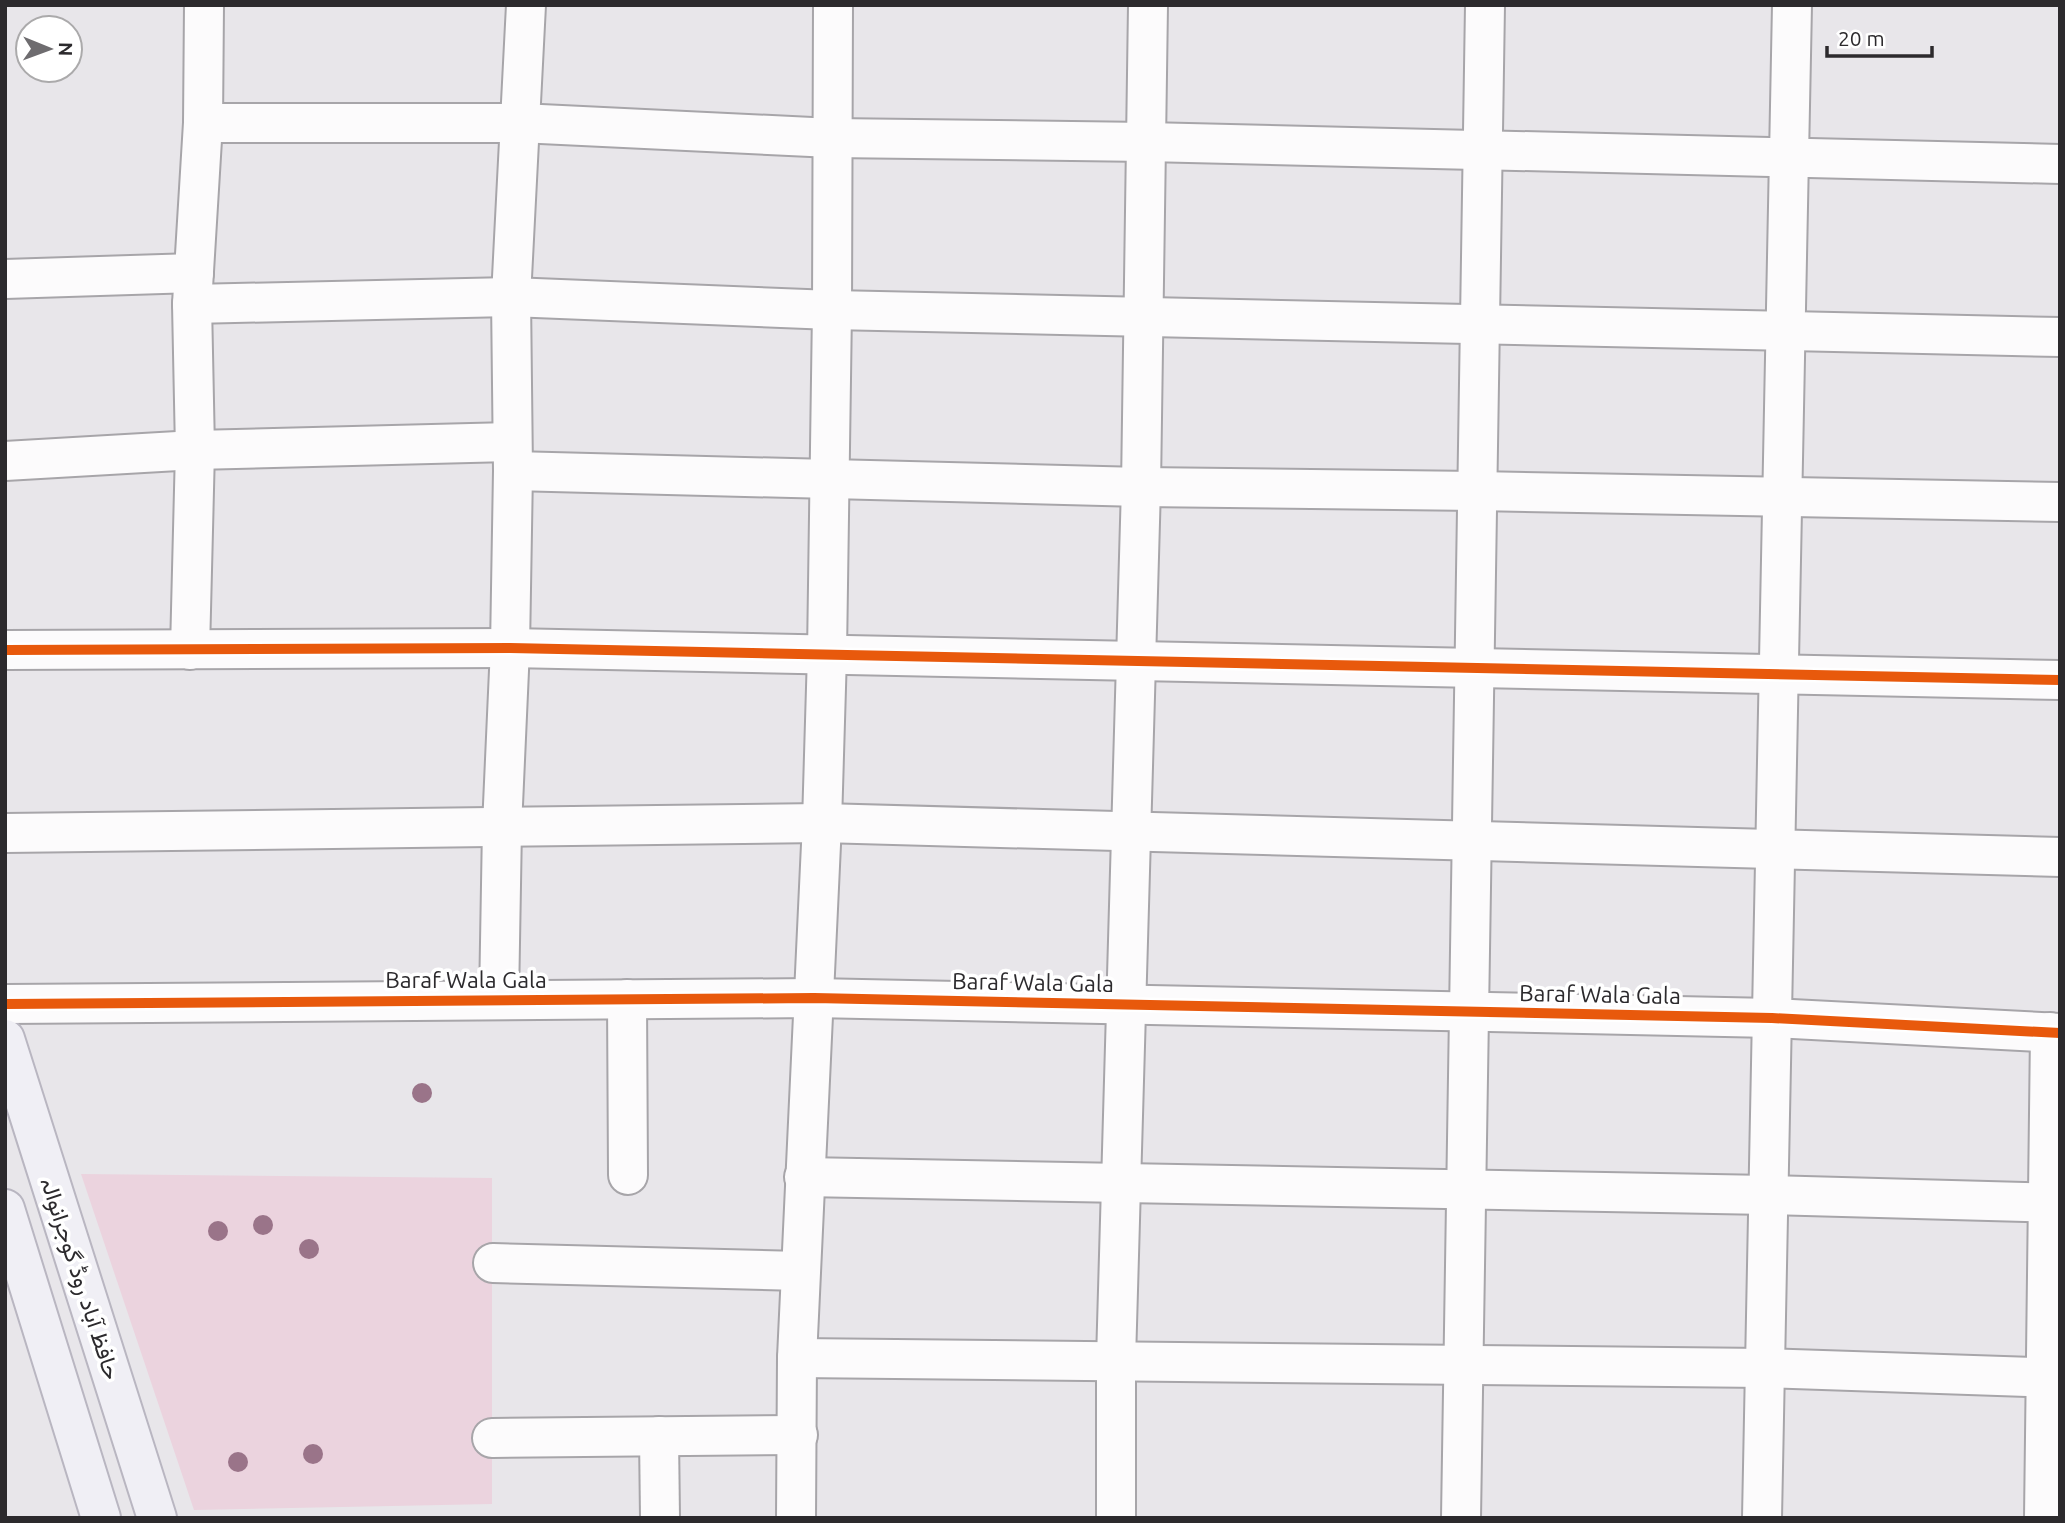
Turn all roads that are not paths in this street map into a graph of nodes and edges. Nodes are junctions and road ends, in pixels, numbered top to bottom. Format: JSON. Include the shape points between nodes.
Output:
{"nodes":[{"id":1,"x":204,"y":5,"type":"edge"},
{"id":2,"x":526,"y":5,"type":"edge"},
{"id":3,"x":833,"y":5,"type":"edge"},
{"id":4,"x":1148,"y":5,"type":"edge"},
{"id":5,"x":1485,"y":5,"type":"edge"},
{"id":6,"x":1792,"y":5,"type":"edge"},
{"id":7,"x":202,"y":123,"type":"junction"},
{"id":8,"x":520,"y":123,"type":"junction"},
{"id":9,"x":832,"y":138,"type":"junction"},
{"id":10,"x":1147,"y":142,"type":"junction"},
{"id":11,"x":1483,"y":152,"type":"junction"},
{"id":12,"x":1789,"y":158,"type":"junction"},
{"id":13,"x":2060,"y":164,"type":"edge"},
{"id":14,"x":5,"y":279,"type":"edge"},
{"id":15,"x":193,"y":288,"type":"junction"},
{"id":16,"x":511,"y":297,"type":"junction"},
{"id":17,"x":832,"y":310,"type":"junction"},
{"id":18,"x":1142,"y":318,"type":"junction"},
{"id":19,"x":1480,"y":324,"type":"junction"},
{"id":20,"x":1786,"y":331,"type":"junction"},
{"id":21,"x":2060,"y":337,"type":"edge"},
{"id":22,"x":195,"y":450,"type":"junction"},
{"id":23,"x":512,"y":456,"type":"junction"},
{"id":24,"x":5,"y":461,"type":"edge"},
{"id":25,"x":831,"y":478,"type":"junction"},
{"id":26,"x":1140,"y":487,"type":"junction"},
{"id":27,"x":1477,"y":491,"type":"junction"},
{"id":28,"x":1782,"y":497,"type":"junction"},
{"id":29,"x":2060,"y":502,"type":"edge"},
{"id":30,"x":510,"y":648,"type":"junction"},
{"id":31,"x":5,"y":650,"type":"edge"},
{"id":32,"x":190,"y":650,"type":"junction"},
{"id":33,"x":827,"y":654,"type":"junction"},
{"id":34,"x":1136,"y":660,"type":"junction"},
{"id":35,"x":1474,"y":668,"type":"junction"},
{"id":36,"x":1779,"y":674,"type":"junction"},
{"id":37,"x":2060,"y":680,"type":"edge"},
{"id":38,"x":822,"y":823,"type":"junction"},
{"id":39,"x":502,"y":827,"type":"junction"},
{"id":40,"x":1129,"y":832,"type":"junction"},
{"id":41,"x":5,"y":833,"type":"edge"},
{"id":42,"x":1472,"y":840,"type":"junction"},
{"id":43,"x":1775,"y":848,"type":"junction"},
{"id":44,"x":2060,"y":857,"type":"edge"},
{"id":45,"x":814,"y":998,"type":"junction"},
{"id":46,"x":627,"y":999,"type":"junction"},
{"id":47,"x":499,"y":1000,"type":"junction"},
{"id":48,"x":5,"y":1004,"type":"edge"},
{"id":49,"x":1125,"y":1005,"type":"junction"},
{"id":50,"x":1469,"y":1012,"type":"junction"},
{"id":51,"x":1772,"y":1018,"type":"junction"},
{"id":52,"x":2055,"y":1032,"type":"edge"},
{"id":53,"x":5,"y":1039,"type":"edge"},
{"id":54,"x":628,"y":1175,"type":"dead end"},
{"id":55,"x":804,"y":1177,"type":"junction"},
{"id":56,"x":1122,"y":1182,"type":"junction"},
{"id":57,"x":1466,"y":1189,"type":"junction"},
{"id":58,"x":1768,"y":1195,"type":"junction"},
{"id":59,"x":2055,"y":1203,"type":"edge"},
{"id":60,"x":5,"y":1209,"type":"edge"},
{"id":61,"x":493,"y":1263,"type":"dead end"},
{"id":62,"x":800,"y":1271,"type":"junction"},
{"id":63,"x":797,"y":1358,"type":"junction"},
{"id":64,"x":1116,"y":1360,"type":"junction"},
{"id":65,"x":1463,"y":1365,"type":"junction"},
{"id":66,"x":1765,"y":1368,"type":"junction"},
{"id":67,"x":2053,"y":1378,"type":"edge"},
{"id":68,"x":798,"y":1435,"type":"junction"},
{"id":69,"x":659,"y":1436,"type":"junction"},
{"id":70,"x":492,"y":1438,"type":"dead end"},
{"id":71,"x":101,"y":1518,"type":"edge"},
{"id":72,"x":157,"y":1518,"type":"edge"},
{"id":73,"x":660,"y":1518,"type":"edge"},
{"id":74,"x":796,"y":1518,"type":"edge"},
{"id":75,"x":1116,"y":1518,"type":"edge"},
{"id":76,"x":1461,"y":1518,"type":"edge"},
{"id":77,"x":1762,"y":1518,"type":"edge"},
{"id":78,"x":2044,"y":1518,"type":"edge"}],
"edges":[{"from":1,"to":7,"type":"street"},
{"from":2,"to":8,"type":"street"},
{"from":3,"to":9,"type":"street"},
{"from":4,"to":10,"type":"street"},
{"from":5,"to":11,"type":"street"},
{"from":6,"to":12,"type":"street"},
{"from":7,"to":8,"type":"street"},
{"from":7,"to":15,"type":"street"},
{"from":8,"to":9,"type":"street"},
{"from":8,"to":16,"type":"street"},
{"from":9,"to":10,"type":"street"},
{"from":9,"to":17,"type":"street"},
{"from":10,"to":11,"type":"street"},
{"from":10,"to":18,"type":"street"},
{"from":11,"to":12,"type":"street"},
{"from":11,"to":19,"type":"street"},
{"from":12,"to":13,"type":"street"},
{"from":12,"to":20,"type":"street"},
{"from":14,"to":15,"type":"street"},
{"from":15,"to":16,"type":"street"},
{"from":15,"to":22,"type":"street"},
{"from":16,"to":17,"type":"street"},
{"from":16,"to":23,"type":"street"},
{"from":17,"to":18,"type":"street"},
{"from":17,"to":25,"type":"street"},
{"from":18,"to":19,"type":"street"},
{"from":18,"to":26,"type":"street"},
{"from":19,"to":20,"type":"street"},
{"from":19,"to":27,"type":"street"},
{"from":20,"to":21,"type":"street"},
{"from":20,"to":28,"type":"street"},
{"from":22,"to":23,"type":"street"},
{"from":22,"to":24,"type":"street"},
{"from":22,"to":32,"type":"street"},
{"from":23,"to":25,"type":"street"},
{"from":23,"to":30,"type":"street"},
{"from":25,"to":26,"type":"street"},
{"from":25,"to":33,"type":"street"},
{"from":26,"to":27,"type":"street"},
{"from":26,"to":34,"type":"street"},
{"from":27,"to":28,"type":"street"},
{"from":27,"to":35,"type":"street"},
{"from":28,"to":29,"type":"street"},
{"from":28,"to":36,"type":"street"},
{"from":30,"to":32,"type":"street"},
{"from":30,"to":33,"type":"street"},
{"from":30,"to":39,"type":"street"},
{"from":31,"to":32,"type":"street"},
{"from":33,"to":34,"type":"street"},
{"from":33,"to":38,"type":"street"},
{"from":34,"to":35,"type":"street"},
{"from":34,"to":40,"type":"street"},
{"from":35,"to":36,"type":"street"},
{"from":35,"to":42,"type":"street"},
{"from":36,"to":37,"type":"street"},
{"from":36,"to":43,"type":"street"},
{"from":38,"to":39,"type":"street"},
{"from":38,"to":40,"type":"street"},
{"from":38,"to":45,"type":"street"},
{"from":39,"to":41,"type":"street"},
{"from":39,"to":47,"type":"street"},
{"from":40,"to":42,"type":"street"},
{"from":40,"to":49,"type":"street"},
{"from":42,"to":43,"type":"street"},
{"from":42,"to":50,"type":"street"},
{"from":43,"to":44,"type":"street"},
{"from":43,"to":51,"type":"street"},
{"from":45,"to":46,"type":"street","name":"Baraf Wala Gala"},
{"from":45,"to":49,"type":"street","name":"Baraf Wala Gala"},
{"from":45,"to":55,"type":"street"},
{"from":46,"to":47,"type":"street","name":"Baraf Wala Gala"},
{"from":46,"to":54,"type":"street"},
{"from":47,"to":48,"type":"street","name":"Baraf Wala Gala"},
{"from":49,"to":50,"type":"street","name":"Baraf Wala Gala"},
{"from":49,"to":56,"type":"street"},
{"from":50,"to":51,"type":"street","name":"Baraf Wala Gala"},
{"from":50,"to":57,"type":"street"},
{"from":51,"to":52,"type":"street","name":"Baraf Wala Gala"},
{"from":51,"to":58,"type":"street"},
{"from":52,"to":59,"type":"street"},
{"from":53,"to":72,"type":"main road","name":"حافظ آباد روڈ گوجرانوالہ"},
{"from":55,"to":56,"type":"street"},
{"from":55,"to":62,"type":"street"},
{"from":56,"to":57,"type":"street"},
{"from":56,"to":64,"type":"street"},
{"from":57,"to":58,"type":"street"},
{"from":57,"to":65,"type":"street"},
{"from":58,"to":59,"type":"street"},
{"from":58,"to":66,"type":"street"},
{"from":59,"to":67,"type":"street"},
{"from":60,"to":71,"type":"main road"},
{"from":61,"to":62,"type":"street"},
{"from":62,"to":63,"type":"street"},
{"from":63,"to":64,"type":"street"},
{"from":63,"to":68,"type":"street"},
{"from":64,"to":65,"type":"street"},
{"from":64,"to":75,"type":"street"},
{"from":65,"to":66,"type":"street"},
{"from":65,"to":76,"type":"street"},
{"from":66,"to":67,"type":"street"},
{"from":66,"to":77,"type":"street"},
{"from":67,"to":78,"type":"street"},
{"from":68,"to":69,"type":"street"},
{"from":68,"to":74,"type":"street"},
{"from":69,"to":70,"type":"street"},
{"from":69,"to":73,"type":"street"}]}
